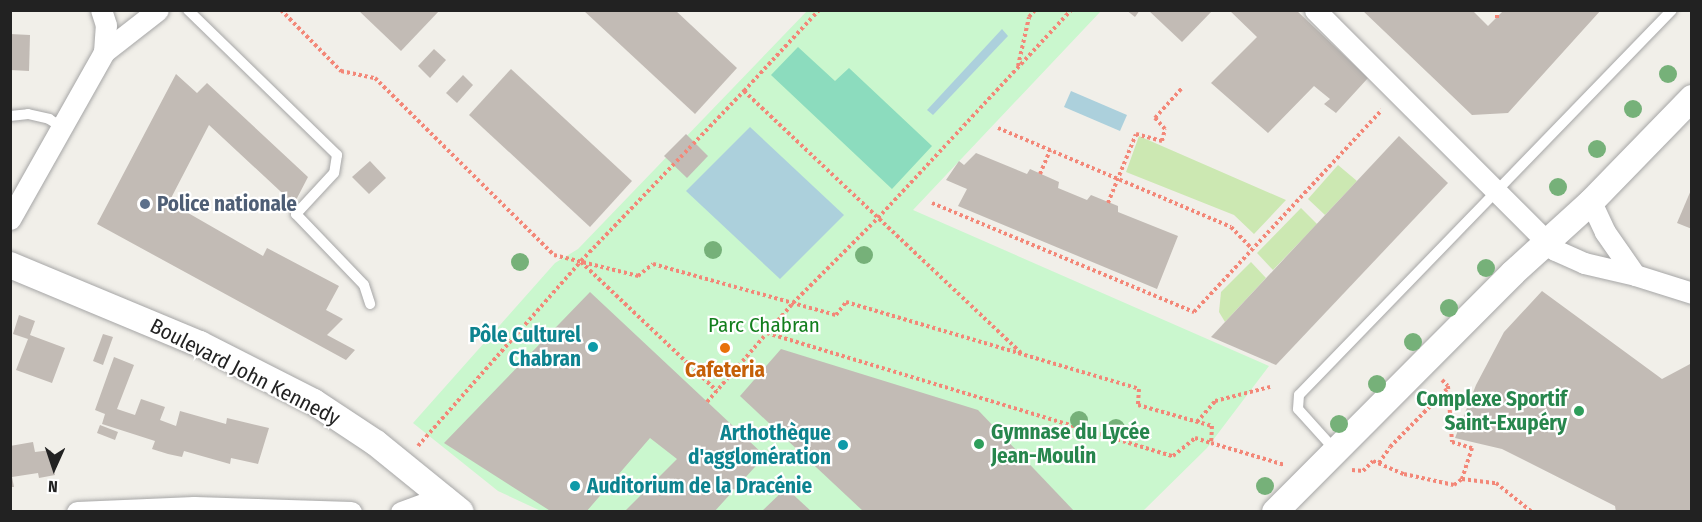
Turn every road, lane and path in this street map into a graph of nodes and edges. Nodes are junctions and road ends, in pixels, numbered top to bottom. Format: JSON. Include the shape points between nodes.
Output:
{"nodes":[{"id":1,"x":102,"y":10,"type":"edge"},
{"id":2,"x":158,"y":10,"type":"edge"},
{"id":3,"x":188,"y":10,"type":"edge"},
{"id":4,"x":281,"y":10,"type":"edge"},
{"id":5,"x":819,"y":10,"type":"edge"},
{"id":6,"x":1035,"y":10,"type":"edge"},
{"id":7,"x":1071,"y":10,"type":"edge"},
{"id":8,"x":1315,"y":10,"type":"edge"},
{"id":9,"x":1497,"y":10,"type":"edge"},
{"id":10,"x":1672,"y":10,"type":"edge"},
{"id":11,"x":1497,"y":18,"type":"dead end"},
{"id":12,"x":104,"y":52,"type":"junction"},
{"id":13,"x":1018,"y":68,"type":"junction"},
{"id":14,"x":1182,"y":88,"type":"dead end"},
{"id":15,"x":744,"y":92,"type":"junction"},
{"id":16,"x":1398,"y":92,"type":"junction"},
{"id":17,"x":1692,"y":98,"type":"edge"},
{"id":18,"x":10,"y":116,"type":"edge"},
{"id":19,"x":62,"y":127,"type":"junction"},
{"id":20,"x":998,"y":128,"type":"dead end"},
{"id":21,"x":1050,"y":150,"type":"junction"},
{"id":22,"x":1041,"y":174,"type":"dead end"},
{"id":23,"x":1118,"y":178,"type":"junction"},
{"id":24,"x":1497,"y":193,"type":"junction"},
{"id":25,"x":1108,"y":202,"type":"dead end"},
{"id":26,"x":1591,"y":202,"type":"junction"},
{"id":27,"x":932,"y":203,"type":"dead end"},
{"id":28,"x":878,"y":218,"type":"junction"},
{"id":29,"x":10,"y":219,"type":"edge"},
{"id":30,"x":1546,"y":243,"type":"junction"},
{"id":31,"x":1252,"y":249,"type":"junction"},
{"id":32,"x":580,"y":261,"type":"junction"},
{"id":33,"x":10,"y":265,"type":"edge"},
{"id":34,"x":1635,"y":275,"type":"junction"},
{"id":35,"x":1692,"y":293,"type":"edge"},
{"id":36,"x":793,"y":303,"type":"junction"},
{"id":37,"x":370,"y":304,"type":"dead end"},
{"id":38,"x":767,"y":333,"type":"junction"},
{"id":39,"x":1021,"y":354,"type":"junction"},
{"id":40,"x":1436,"y":373,"type":"dead end"},
{"id":41,"x":1270,"y":387,"type":"dead end"},
{"id":42,"x":1448,"y":388,"type":"junction"},
{"id":43,"x":717,"y":391,"type":"junction"},
{"id":44,"x":707,"y":402,"type":"dead end"},
{"id":45,"x":1197,"y":422,"type":"junction"},
{"id":46,"x":1211,"y":443,"type":"junction"},
{"id":47,"x":1336,"y":452,"type":"junction"},
{"id":48,"x":1373,"y":461,"type":"dead end"},
{"id":49,"x":404,"y":463,"type":"junction"},
{"id":50,"x":1379,"y":463,"type":"junction"},
{"id":51,"x":1286,"y":466,"type":"dead end"},
{"id":52,"x":1462,"y":479,"type":"junction"},
{"id":53,"x":453,"y":504,"type":"edge"},
{"id":54,"x":77,"y":512,"type":"edge"},
{"id":55,"x":351,"y":512,"type":"edge"},
{"id":56,"x":401,"y":512,"type":"edge"},
{"id":57,"x":1275,"y":512,"type":"edge"},
{"id":58,"x":1532,"y":512,"type":"edge"}],
"edges":[{"from":1,"to":12,"type":"street","via":[[106,25]]},
{"from":2,"to":12,"type":"street"},
{"from":3,"to":37,"type":"lane","via":[[337,155],[334,173],[296,214],[364,285]]},
{"from":4,"to":32,"type":"path","via":[[341,71],[375,78],[554,255]]},
{"from":5,"to":15,"type":"path"},
{"from":6,"to":13,"type":"path","via":[[1029,17]]},
{"from":7,"to":13,"type":"path"},
{"from":8,"to":16,"type":"street"},
{"from":9,"to":11,"type":"path"},
{"from":10,"to":24,"type":"lane"},
{"from":12,"to":19,"type":"street"},
{"from":13,"to":28,"type":"path"},
{"from":14,"to":23,"type":"path","via":[[1155,118],[1165,129],[1162,141],[1136,134]]},
{"from":15,"to":28,"type":"path"},
{"from":15,"to":32,"type":"path"},
{"from":16,"to":24,"type":"street"},
{"from":16,"to":31,"type":"path"},
{"from":17,"to":26,"type":"street"},
{"from":18,"to":19,"type":"lane","via":[[28,114]]},
{"from":19,"to":29,"type":"street"},
{"from":20,"to":21,"type":"path"},
{"from":21,"to":22,"type":"path"},
{"from":21,"to":23,"type":"path"},
{"from":23,"to":25,"type":"path"},
{"from":23,"to":31,"type":"path","via":[[1231,227]]},
{"from":24,"to":30,"type":"street"},
{"from":24,"to":47,"type":"lane","via":[[1299,395],[1298,409]]},
{"from":26,"to":30,"type":"street"},
{"from":26,"to":34,"type":"street","via":[[1605,232]]},
{"from":27,"to":31,"type":"path","via":[[1194,312]]},
{"from":28,"to":36,"type":"path"},
{"from":28,"to":39,"type":"path"},
{"from":30,"to":34,"type":"street","via":[[1584,263]]},
{"from":30,"to":47,"type":"street"},
{"from":32,"to":36,"type":"path","via":[[638,276],[653,264]]},
{"from":32,"to":43,"type":"path"},
{"from":32,"to":49,"type":"path"},
{"from":33,"to":49,"type":"street","name":"Boulevard John Kennedy","via":[[200,344],[314,402]]},
{"from":34,"to":35,"type":"street"},
{"from":36,"to":38,"type":"path"},
{"from":36,"to":39,"type":"path","via":[[836,315],[846,302]]},
{"from":38,"to":43,"type":"path"},
{"from":38,"to":46,"type":"path","via":[[1173,456],[1195,438]]},
{"from":39,"to":45,"type":"path","via":[[1139,389],[1138,405]]},
{"from":40,"to":42,"type":"path"},
{"from":41,"to":45,"type":"path","via":[[1215,401]]},
{"from":42,"to":50,"type":"path"},
{"from":42,"to":52,"type":"path","via":[[1452,442],[1472,448]]},
{"from":43,"to":44,"type":"path"},
{"from":45,"to":46,"type":"path","via":[[1212,426]]},
{"from":46,"to":51,"type":"path"},
{"from":47,"to":57,"type":"street"},
{"from":48,"to":50,"type":"path"},
{"from":49,"to":53,"type":"street","name":"Boulevard John Kennedy"},
{"from":50,"to":52,"type":"path","via":[[1389,470],[1454,485]]},
{"from":52,"to":58,"type":"path","via":[[1496,483]]},
{"from":53,"to":56,"type":"street"},
{"from":54,"to":55,"type":"street","via":[[194,507]]}]}
